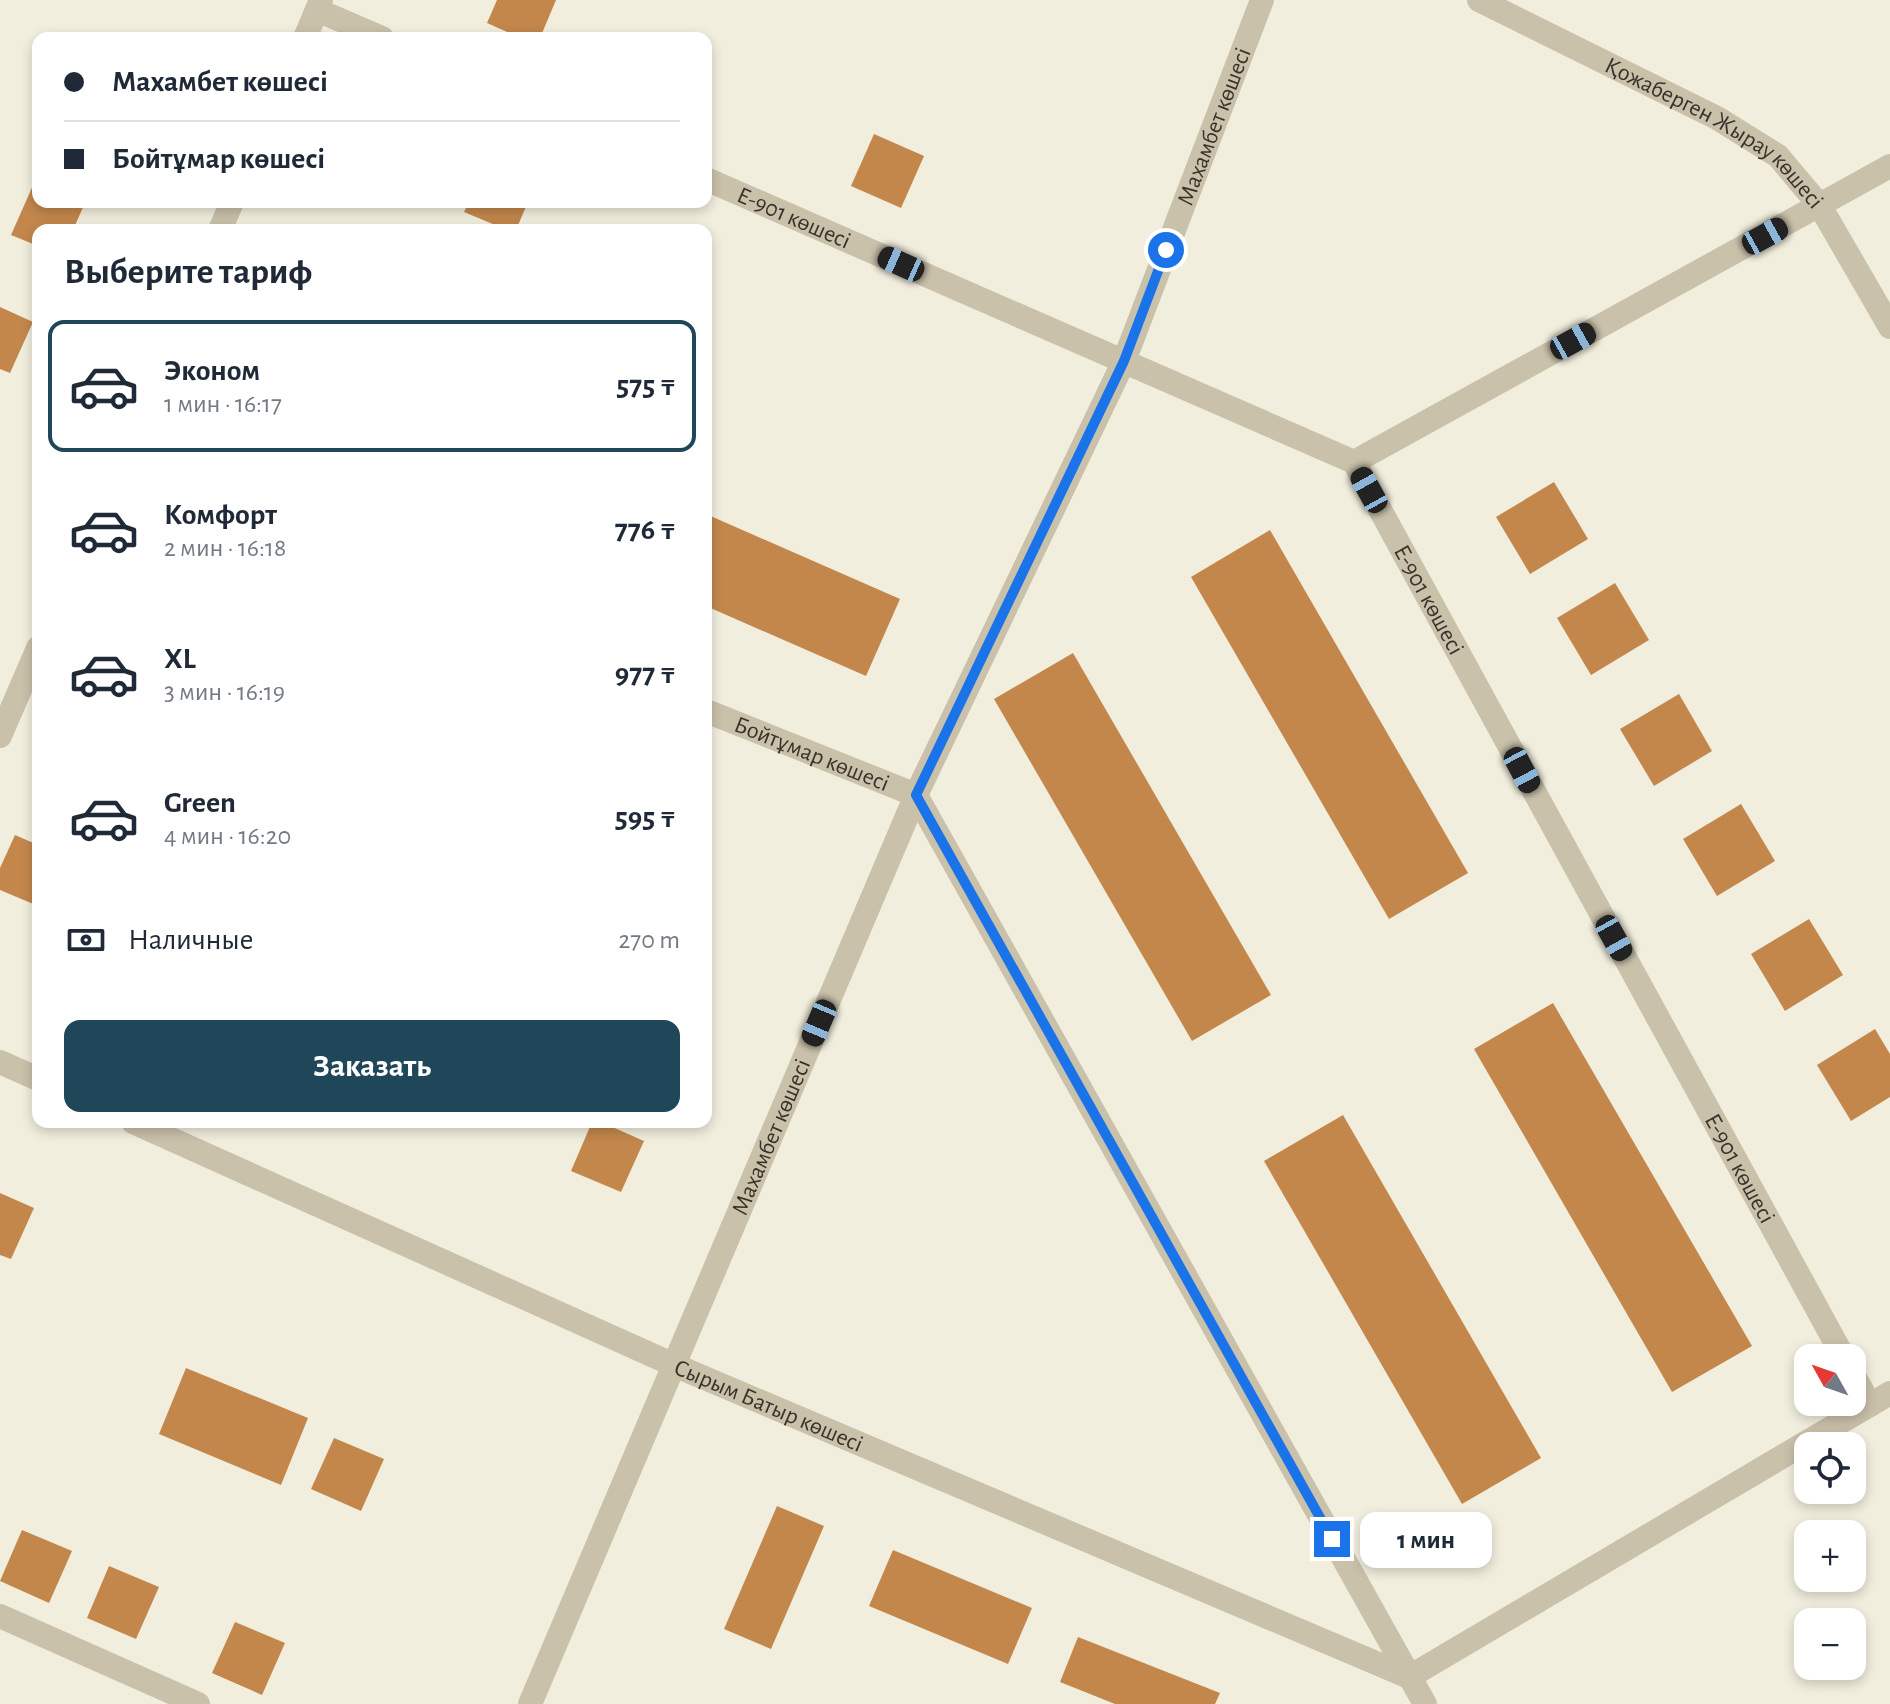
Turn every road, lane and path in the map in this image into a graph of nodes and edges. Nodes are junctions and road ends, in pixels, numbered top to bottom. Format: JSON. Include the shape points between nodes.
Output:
{"nodes":[{"id":1,"x":1262,"y":0,"type":"edge"},
{"id":2,"x":1479,"y":0,"type":"edge"},
{"id":3,"x":319,"y":5,"type":"edge"},
{"id":4,"x":308,"y":32,"type":"edge"},
{"id":5,"x":371,"y":32,"type":"edge"},
{"id":6,"x":1890,"y":166,"type":"edge"},
{"id":7,"x":712,"y":182,"type":"edge"},
{"id":8,"x":1820,"y":206,"type":"junction"},
{"id":9,"x":1890,"y":327,"type":"edge"},
{"id":10,"x":1124,"y":361,"type":"junction"},
{"id":11,"x":1354,"y":462,"type":"junction"},
{"id":12,"x":32,"y":662,"type":"edge"},
{"id":13,"x":712,"y":713,"type":"edge"},
{"id":14,"x":0,"y":736,"type":"edge"},
{"id":15,"x":916,"y":795,"type":"junction"},
{"id":16,"x":0,"y":1062,"type":"edge"},
{"id":17,"x":32,"y":1076,"type":"edge"},
{"id":18,"x":146,"y":1128,"type":"edge"},
{"id":19,"x":1836,"y":1344,"type":"edge"},
{"id":20,"x":674,"y":1365,"type":"junction"},
{"id":21,"x":1880,"y":1399,"type":"edge"},
{"id":22,"x":0,"y":1616,"type":"edge"},
{"id":23,"x":1409,"y":1677,"type":"junction"},
{"id":24,"x":198,"y":1704,"type":"edge"},
{"id":25,"x":530,"y":1704,"type":"edge"},
{"id":26,"x":1425,"y":1704,"type":"edge"}],
"edges":[{"from":1,"to":10,"type":"street","name":"Махамбет көшесі"},
{"from":2,"to":8,"type":"street","name":"Қожаберген Жырау көшесі","via":[[1717,118],[1778,156]]},
{"from":3,"to":4,"type":"street"},
{"from":3,"to":5,"type":"street"},
{"from":6,"to":8,"type":"street"},
{"from":7,"to":10,"type":"street","name":"Е-901 көшесі"},
{"from":8,"to":9,"type":"street","name":"Қожаберген Жырау көшесі"},
{"from":8,"to":11,"type":"street"},
{"from":10,"to":11,"type":"street","name":"Е-901 көшесі"},
{"from":10,"to":15,"type":"street","name":"Махамбет көшесі"},
{"from":11,"to":19,"type":"street","name":"Е-901 көшесі"},
{"from":12,"to":14,"type":"street"},
{"from":13,"to":15,"type":"street","name":"Бойтұмар көшесі"},
{"from":15,"to":20,"type":"street","name":"Махамбет көшесі"},
{"from":15,"to":23,"type":"street","name":"Бойтұмар көшесі"},
{"from":16,"to":17,"type":"street"},
{"from":18,"to":20,"type":"street","name":"Сырым Батыр көшесі"},
{"from":20,"to":23,"type":"street","name":"Сырым Батыр көшесі"},
{"from":20,"to":25,"type":"street","name":"Махамбет көшесі"},
{"from":21,"to":23,"type":"street"},
{"from":22,"to":24,"type":"street"},
{"from":23,"to":26,"type":"street","name":"Бойтұмар көшесі"}]}
